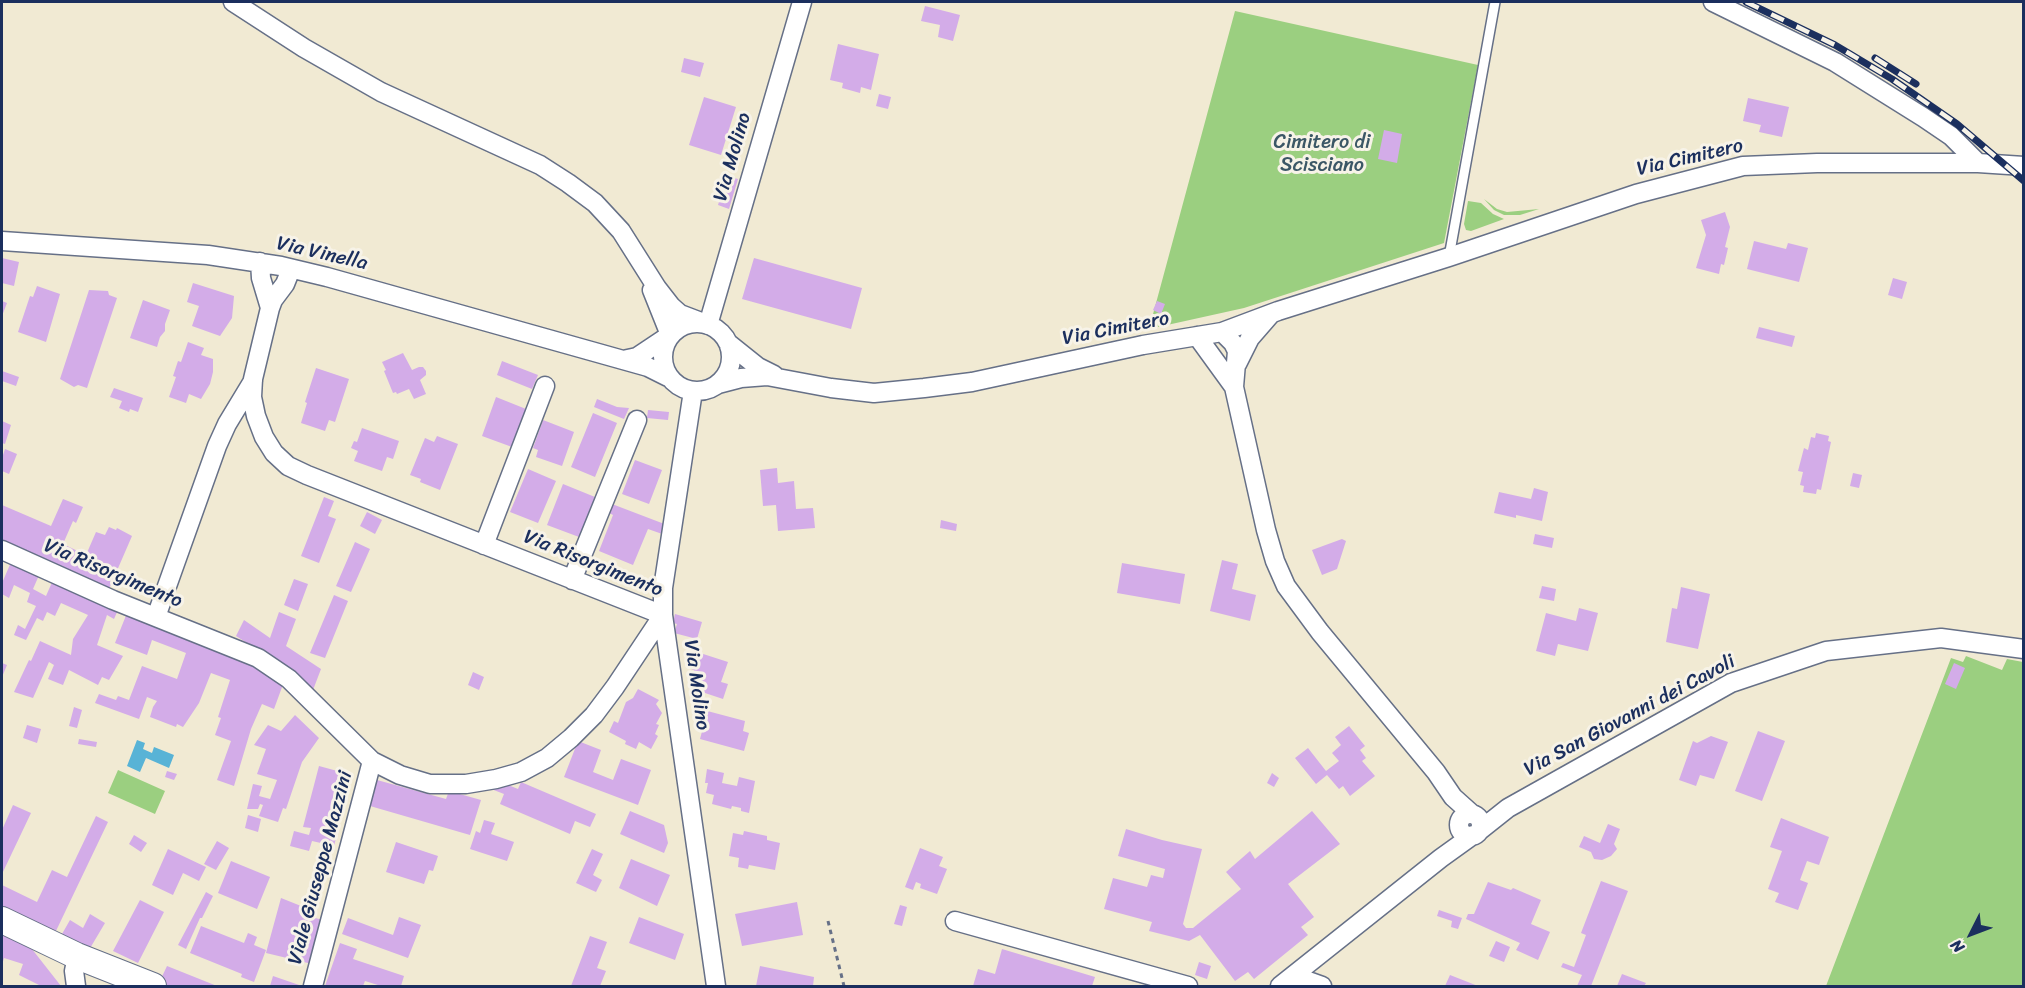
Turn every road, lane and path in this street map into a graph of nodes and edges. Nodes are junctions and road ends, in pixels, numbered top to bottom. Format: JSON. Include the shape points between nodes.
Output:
{"nodes":[{"id":1,"x":233,"y":2,"type":"edge"},
{"id":2,"x":801,"y":2,"type":"edge"},
{"id":3,"x":1495,"y":2,"type":"edge"},
{"id":4,"x":1713,"y":2,"type":"edge"},
{"id":5,"x":1978,"y":163,"type":"junction"},
{"id":6,"x":2024,"y":166,"type":"edge"},
{"id":7,"x":2,"y":241,"type":"edge"},
{"id":8,"x":1449,"y":257,"type":"junction"},
{"id":9,"x":641,"y":261,"type":"junction"},
{"id":10,"x":260,"y":262,"type":"junction"},
{"id":11,"x":291,"y":268,"type":"junction"},
{"id":12,"x":270,"y":308,"type":"junction"},
{"id":13,"x":1271,"y":313,"type":"junction"},
{"id":14,"x":704,"y":323,"type":"junction"},
{"id":15,"x":1222,"y":332,"type":"junction"},
{"id":16,"x":670,"y":335,"type":"junction"},
{"id":17,"x":1197,"y":336,"type":"junction"},
{"id":18,"x":728,"y":343,"type":"junction"},
{"id":19,"x":623,"y":360,"type":"junction"},
{"id":20,"x":1236,"y":366,"type":"junction"},
{"id":21,"x":668,"y":377,"type":"junction"},
{"id":22,"x":782,"y":378,"type":"junction"},
{"id":23,"x":254,"y":380,"type":"junction"},
{"id":24,"x":718,"y":384,"type":"junction"},
{"id":25,"x":545,"y":386,"type":"dead end"},
{"id":26,"x":1234,"y":387,"type":"junction"},
{"id":27,"x":693,"y":391,"type":"junction"},
{"id":28,"x":637,"y":420,"type":"dead end"},
{"id":29,"x":484,"y":545,"type":"junction"},
{"id":30,"x":2,"y":550,"type":"edge"},
{"id":31,"x":572,"y":580,"type":"junction"},
{"id":32,"x":663,"y":615,"type":"junction"},
{"id":33,"x":156,"y":617,"type":"junction"},
{"id":34,"x":2024,"y":649,"type":"edge"},
{"id":35,"x":372,"y":761,"type":"junction"},
{"id":36,"x":1470,"y":824,"type":"junction"},
{"id":37,"x":2,"y":920,"type":"edge"},
{"id":38,"x":828,"y":921,"type":"dead end"},
{"id":39,"x":955,"y":921,"type":"dead end"},
{"id":40,"x":77,"y":956,"type":"junction"},
{"id":41,"x":1287,"y":981,"type":"edge"},
{"id":42,"x":76,"y":987,"type":"edge"},
{"id":43,"x":153,"y":987,"type":"edge"},
{"id":44,"x":313,"y":987,"type":"edge"},
{"id":45,"x":716,"y":987,"type":"edge"},
{"id":46,"x":844,"y":987,"type":"edge"},
{"id":47,"x":1188,"y":987,"type":"edge"},
{"id":48,"x":1322,"y":987,"type":"edge"}],
"edges":[{"from":1,"to":9,"type":"street","via":[[381,92],[540,165],[595,204]]},
{"from":2,"to":14,"type":"street","name":"Via Molino"},
{"from":3,"to":8,"type":"lane"},
{"from":4,"to":5,"type":"street","via":[[1844,67],[1951,136]]},
{"from":5,"to":6,"type":"street","name":"Via Cimitero"},
{"from":5,"to":8,"type":"street","name":"Via Cimitero","via":[[1743,166],[1661,186]]},
{"from":7,"to":10,"type":"street","name":"Via Vinella"},
{"from":8,"to":13,"type":"street","name":"Via Cimitero"},
{"from":9,"to":14,"type":"street","via":[[671,306]]},
{"from":9,"to":16,"type":"street"},
{"from":10,"to":11,"type":"street","name":"Via Vinella"},
{"from":10,"to":12,"type":"street"},
{"from":11,"to":12,"type":"street"},
{"from":11,"to":19,"type":"street","name":"Via Vinella"},
{"from":12,"to":23,"type":"street","name":"Via Risorgimento"},
{"from":13,"to":15,"type":"street","name":"Via Cimitero"},
{"from":13,"to":20,"type":"street","via":[[1250,338]]},
{"from":14,"to":16,"type":"street","via":[[690,323]]},
{"from":14,"to":18,"type":"street","via":[[722,333]]},
{"from":15,"to":17,"type":"street","name":"Via Cimitero"},
{"from":15,"to":20,"type":"street","via":[[1237,351]]},
{"from":16,"to":19,"type":"street","via":[[637,357]]},
{"from":16,"to":21,"type":"street","via":[[662,356]]},
{"from":17,"to":22,"type":"street","name":"Via Cimitero","via":[[972,382],[884,392],[831,388]]},
{"from":17,"to":26,"type":"street"},
{"from":18,"to":22,"type":"street","via":[[758,367]]},
{"from":18,"to":24,"type":"street","via":[[730,365]]},
{"from":19,"to":21,"type":"street","name":"Via Vinella"},
{"from":20,"to":26,"type":"street"},
{"from":21,"to":27,"type":"street","via":[[676,385]]},
{"from":22,"to":24,"type":"street","via":[[752,376]]},
{"from":23,"to":29,"type":"street","name":"Via Risorgimento","via":[[252,397],[264,437],[288,466]]},
{"from":23,"to":33,"type":"street","via":[[217,446]]},
{"from":24,"to":27,"type":"street","via":[[708,390]]},
{"from":25,"to":29,"type":"street"},
{"from":26,"to":36,"type":"street","via":[[1266,530],[1286,586],[1436,772]]},
{"from":27,"to":32,"type":"street","name":"Via Molino","via":[[663,588]]},
{"from":28,"to":31,"type":"street"},
{"from":29,"to":31,"type":"street","name":"Via Risorgimento"},
{"from":30,"to":33,"type":"street","name":"Via Risorgimento"},
{"from":31,"to":32,"type":"street","name":"Via Risorgimento"},
{"from":32,"to":35,"type":"street","name":"Via Risorgimento","via":[[594,715],[547,758],[521,772],[466,784],[430,784]]},
{"from":32,"to":45,"type":"street","name":"Via Molino"},
{"from":33,"to":35,"type":"street","name":"Via Risorgimento","via":[[258,658],[284,674]]},
{"from":34,"to":36,"type":"street","name":"Via San Giovanni dei Cavoli","via":[[1941,638],[1826,651],[1731,683],[1508,808]]},
{"from":35,"to":44,"type":"street","name":"Viale Giuseppe Mazzini"},
{"from":36,"to":41,"type":"street","name":"Via San Giovanni dei Cavoli","via":[[1441,858]]},
{"from":37,"to":40,"type":"street"},
{"from":38,"to":46,"type":"path"},
{"from":39,"to":47,"type":"street"},
{"from":40,"to":42,"type":"street"},
{"from":40,"to":43,"type":"street"},
{"from":41,"to":48,"type":"street"}]}
